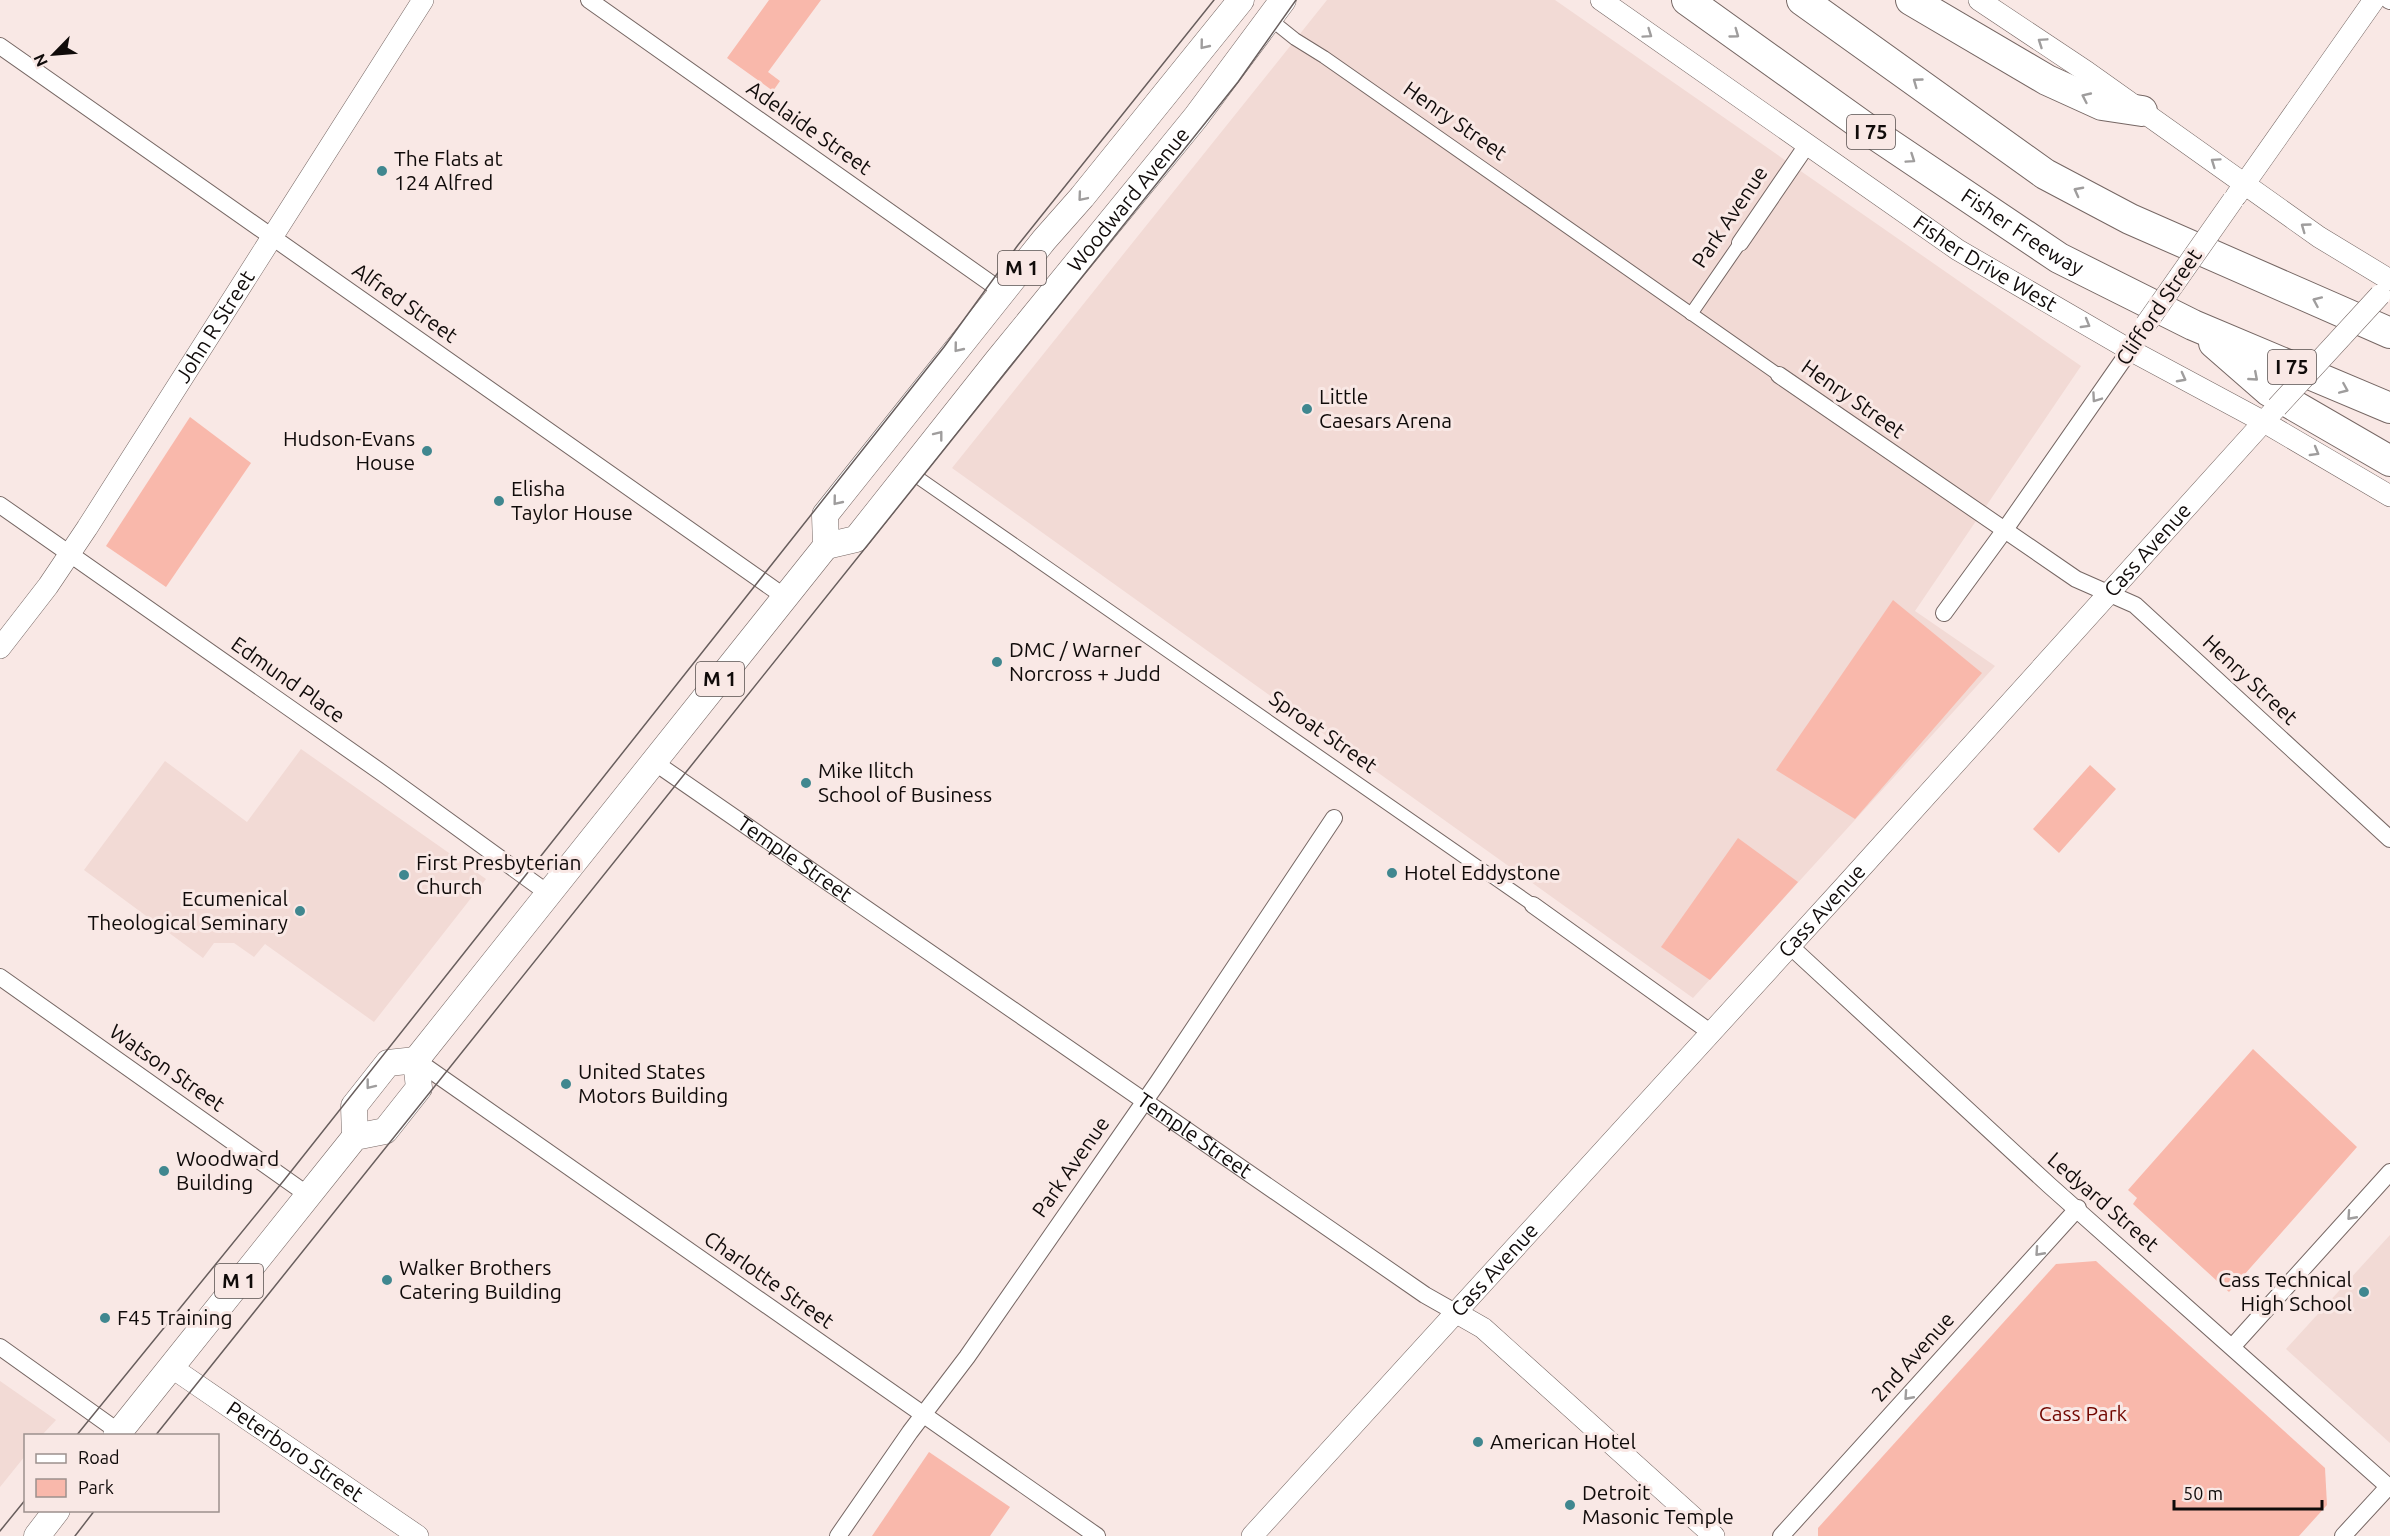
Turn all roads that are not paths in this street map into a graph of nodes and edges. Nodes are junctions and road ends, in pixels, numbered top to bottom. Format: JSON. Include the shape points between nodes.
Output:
{"nodes":[{"id":1,"x":423,"y":0,"type":"edge"},
{"id":2,"x":589,"y":0,"type":"edge"},
{"id":3,"x":1240,"y":0,"type":"edge"},
{"id":4,"x":1600,"y":0,"type":"edge"},
{"id":5,"x":1687,"y":0,"type":"edge"},
{"id":6,"x":1802,"y":0,"type":"edge"},
{"id":7,"x":1911,"y":0,"type":"edge"},
{"id":8,"x":1979,"y":0,"type":"edge"},
{"id":9,"x":2374,"y":0,"type":"edge"},
{"id":10,"x":1276,"y":9,"type":"edge"},
{"id":11,"x":0,"y":46,"type":"edge"},
{"id":12,"x":2142,"y":111,"type":"junction"},
{"id":13,"x":1807,"y":145,"type":"junction"},
{"id":14,"x":2239,"y":192,"type":"junction"},
{"id":15,"x":272,"y":238,"type":"junction"},
{"id":16,"x":1740,"y":243,"type":"joint"},
{"id":17,"x":2386,"y":286,"type":"edge"},
{"id":18,"x":1003,"y":292,"type":"junction"},
{"id":19,"x":1691,"y":314,"type":"junction"},
{"id":20,"x":2193,"y":325,"type":"junction"},
{"id":21,"x":2390,"y":333,"type":"edge"},
{"id":22,"x":2130,"y":350,"type":"junction"},
{"id":23,"x":1779,"y":375,"type":"joint"},
{"id":24,"x":2390,"y":408,"type":"edge"},
{"id":25,"x":2271,"y":415,"type":"junction"},
{"id":26,"x":2390,"y":461,"type":"edge"},
{"id":27,"x":910,"y":472,"type":"junction"},
{"id":28,"x":2390,"y":496,"type":"edge"},
{"id":29,"x":0,"y":506,"type":"edge"},
{"id":30,"x":2004,"y":531,"type":"junction"},
{"id":31,"x":826,"y":546,"type":"junction"},
{"id":32,"x":70,"y":554,"type":"junction"},
{"id":33,"x":2110,"y":593,"type":"junction"},
{"id":34,"x":786,"y":597,"type":"junction"},
{"id":35,"x":1944,"y":613,"type":"dead end"},
{"id":36,"x":0,"y":648,"type":"edge"},
{"id":37,"x":654,"y":762,"type":"junction"},
{"id":38,"x":1334,"y":818,"type":"dead end"},
{"id":39,"x":2390,"y":838,"type":"edge"},
{"id":40,"x":549,"y":894,"type":"junction"},
{"id":41,"x":1533,"y":905,"type":"joint"},
{"id":42,"x":1790,"y":946,"type":"junction"},
{"id":43,"x":0,"y":977,"type":"edge"},
{"id":44,"x":1710,"y":1032,"type":"junction"},
{"id":45,"x":416,"y":1060,"type":"junction"},
{"id":46,"x":1144,"y":1102,"type":"junction"},
{"id":47,"x":355,"y":1137,"type":"junction"},
{"id":48,"x":2390,"y":1172,"type":"edge"},
{"id":49,"x":308,"y":1195,"type":"junction"},
{"id":50,"x":2078,"y":1208,"type":"junction"},
{"id":51,"x":1455,"y":1312,"type":"junction"},
{"id":52,"x":2233,"y":1346,"type":"junction"},
{"id":53,"x":0,"y":1347,"type":"edge"},
{"id":54,"x":171,"y":1367,"type":"junction"},
{"id":55,"x":923,"y":1415,"type":"junction"},
{"id":56,"x":118,"y":1434,"type":"edge"},
{"id":57,"x":2389,"y":1487,"type":"edge"},
{"id":58,"x":56,"y":1512,"type":"edge"},
{"id":59,"x":38,"y":1536,"type":"edge"},
{"id":60,"x":418,"y":1536,"type":"edge"},
{"id":61,"x":838,"y":1536,"type":"edge"},
{"id":62,"x":1097,"y":1536,"type":"edge"},
{"id":63,"x":1252,"y":1536,"type":"edge"},
{"id":64,"x":1714,"y":1536,"type":"edge"},
{"id":65,"x":1781,"y":1536,"type":"edge"},
{"id":66,"x":2343,"y":1536,"type":"edge"}],
"edges":[{"from":1,"to":15,"type":"street","name":"John R Street"},
{"from":2,"to":18,"type":"street","name":"Adelaide Street"},
{"from":3,"to":18,"type":"main road","name":"Woodward Avenue","number":"M 1","one_way":true},
{"from":4,"to":13,"type":"street","name":"Fisher Drive West","one_way":true},
{"from":5,"to":20,"type":"highway","name":"Fisher Freeway","number":"I 75","one_way":true,"via":[[1870,131],[2059,258]]},
{"from":21,"to":6,"type":"highway","one_way":true,"via":[[2130,219],[2045,174]]},
{"from":12,"to":7,"type":"highway","one_way":true,"via":[[2102,105],[2047,80]]},
{"from":12,"to":8,"type":"street","one_way":true},
{"from":9,"to":14,"type":"street","name":"Clifford Street"},
{"from":10,"to":19,"type":"street","name":"Henry Street","via":[[1295,39]]},
{"from":27,"to":10,"type":"main road","name":"Woodward Avenue","number":"M 1","one_way":true,"via":[[1196,117]]},
{"from":11,"to":15,"type":"street","name":"Alfred Street"},
{"from":14,"to":12,"type":"street","one_way":true},
{"from":13,"to":16,"type":"street","name":"Park Avenue"},
{"from":13,"to":22,"type":"street","name":"Fisher Drive West","one_way":true,"via":[[1958,250]]},
{"from":17,"to":14,"type":"street","one_way":true,"via":[[2319,237]]},
{"from":14,"to":22,"type":"street","name":"Clifford Street","bridge":true},
{"from":15,"to":32,"type":"street","name":"John R Street"},
{"from":15,"to":34,"type":"street","name":"Alfred Street"},
{"from":16,"to":19,"type":"street","name":"Park Avenue"},
{"from":17,"to":25,"type":"street","name":"Cass Avenue","bridge":true},
{"from":18,"to":31,"type":"main road","name":"Woodward Avenue","number":"M 1","one_way":true,"via":[[825,515]]},
{"from":19,"to":23,"type":"street","name":"Henry Street"},
{"from":20,"to":24,"type":"highway","name":"Fisher Freeway","number":"I 75","one_way":true},
{"from":20,"to":26,"type":"highway","one_way":true,"via":[[2269,391]]},
{"from":22,"to":25,"type":"street","name":"Fisher Drive West","one_way":true},
{"from":22,"to":30,"type":"street","name":"Clifford Street","one_way":true},
{"from":23,"to":30,"type":"street","name":"Henry Street"},
{"from":25,"to":28,"type":"street","name":"Fisher Drive West","one_way":true},
{"from":25,"to":33,"type":"street","name":"Cass Avenue"},
{"from":27,"to":31,"type":"main road","name":"Woodward Avenue","number":"M 1","via":[[856,539]]},
{"from":27,"to":41,"type":"street","name":"Sproat Street"},
{"from":29,"to":32,"type":"street","name":"Edmund Place"},
{"from":30,"to":33,"type":"street","name":"Henry Street","via":[[2076,579]]},
{"from":30,"to":35,"type":"street","name":"Clifford Street"},
{"from":31,"to":34,"type":"main road","number":"M 1"},
{"from":32,"to":36,"type":"street","name":"John R Street"},
{"from":32,"to":40,"type":"street","name":"Edmund Place"},
{"from":33,"to":39,"type":"street","name":"Henry Street","via":[[2135,605]]},
{"from":33,"to":42,"type":"street","name":"Cass Avenue"},
{"from":34,"to":37,"type":"main road","number":"M 1"},
{"from":37,"to":40,"type":"main road","number":"M 1"},
{"from":37,"to":46,"type":"street","name":"Temple Street"},
{"from":38,"to":46,"type":"street","name":"Park Avenue"},
{"from":40,"to":45,"type":"main road","number":"M 1"},
{"from":41,"to":44,"type":"street","name":"Sproat Street"},
{"from":42,"to":44,"type":"street","name":"Cass Avenue"},
{"from":42,"to":50,"type":"street","name":"Ledyard Street"},
{"from":43,"to":49,"type":"street","name":"Watson Street"},
{"from":44,"to":51,"type":"street","name":"Cass Avenue"},
{"from":45,"to":47,"type":"main road","via":[[419,1088],[385,1131]]},
{"from":45,"to":47,"type":"main road","one_way":true,"via":[[388,1063],[381,1071],[354,1106]]},
{"from":45,"to":55,"type":"street","name":"Charlotte Street"},
{"from":46,"to":51,"type":"street","name":"Temple Street"},
{"from":46,"to":55,"type":"street","name":"Park Avenue"},
{"from":47,"to":49,"type":"main road","number":"M 1"},
{"from":48,"to":52,"type":"street","one_way":true},
{"from":49,"to":54,"type":"main road","number":"M 1"},
{"from":50,"to":52,"type":"street","name":"Ledyard Street"},
{"from":50,"to":65,"type":"street","name":"2nd Avenue","one_way":true},
{"from":51,"to":63,"type":"street","name":"Cass Avenue"},
{"from":51,"to":64,"type":"street","name":"Temple Street","via":[[1483,1328]]},
{"from":52,"to":57,"type":"street","name":"Ledyard Street"},
{"from":53,"to":56,"type":"street"},
{"from":54,"to":56,"type":"main road","number":"M 1"},
{"from":54,"to":60,"type":"street","name":"Peterboro Street"},
{"from":55,"to":61,"type":"street","name":"Park Avenue"},
{"from":55,"to":62,"type":"street","name":"Charlotte Street"},
{"from":57,"to":66,"type":"street"},
{"from":58,"to":59,"type":"main road"}]}
